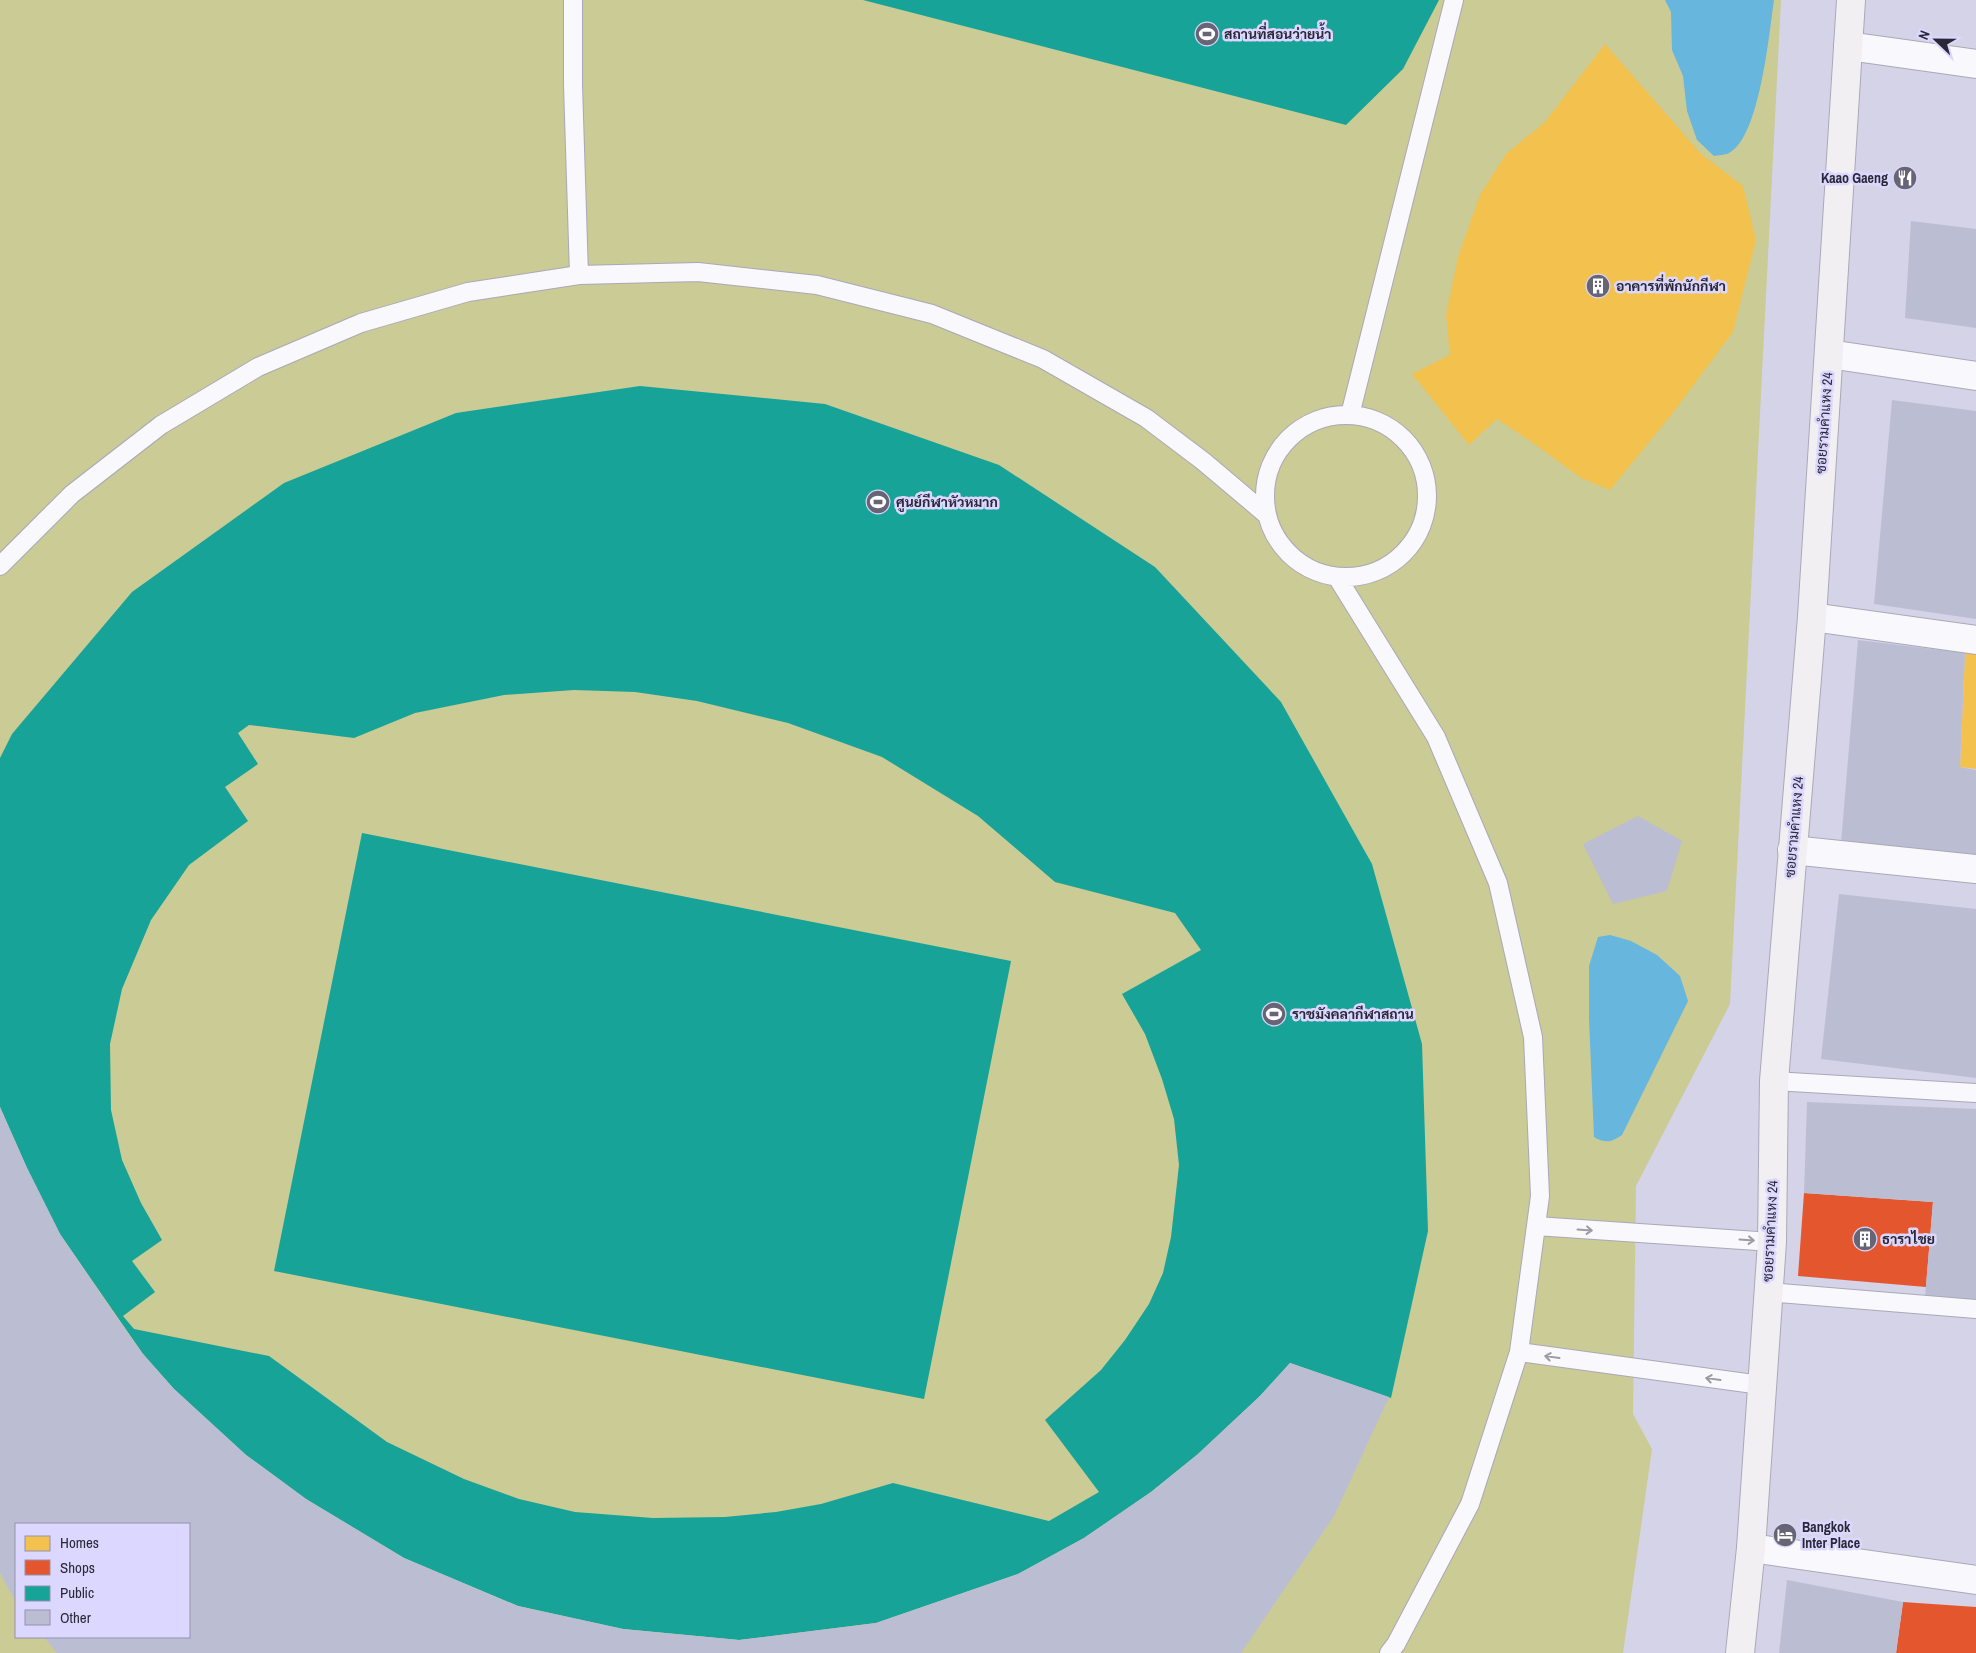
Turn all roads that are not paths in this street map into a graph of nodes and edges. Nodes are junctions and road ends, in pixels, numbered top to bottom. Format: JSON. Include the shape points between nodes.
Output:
{"nodes":[{"id":1,"x":573,"y":0,"type":"edge"},
{"id":2,"x":1454,"y":0,"type":"edge"},
{"id":3,"x":1851,"y":0,"type":"edge"},
{"id":4,"x":1848,"y":46,"type":"junction"},
{"id":5,"x":1976,"y":64,"type":"edge"},
{"id":6,"x":579,"y":275,"type":"junction"},
{"id":7,"x":1829,"y":354,"type":"junction"},
{"id":8,"x":1976,"y":376,"type":"edge"},
{"id":9,"x":1350,"y":415,"type":"junction"},
{"id":10,"x":1267,"y":515,"type":"junction"},
{"id":11,"x":0,"y":566,"type":"edge"},
{"id":12,"x":1337,"y":577,"type":"junction"},
{"id":13,"x":1812,"y":617,"type":"junction"},
{"id":14,"x":1976,"y":640,"type":"edge"},
{"id":15,"x":1792,"y":850,"type":"junction"},
{"id":16,"x":1976,"y":869,"type":"edge"},
{"id":17,"x":1774,"y":1081,"type":"junction"},
{"id":18,"x":1976,"y":1093,"type":"edge"},
{"id":19,"x":1536,"y":1226,"type":"junction"},
{"id":20,"x":1772,"y":1242,"type":"junction"},
{"id":21,"x":1767,"y":1292,"type":"junction"},
{"id":22,"x":1976,"y":1309,"type":"edge"},
{"id":23,"x":1519,"y":1352,"type":"junction"},
{"id":24,"x":1761,"y":1385,"type":"junction"},
{"id":25,"x":1751,"y":1548,"type":"junction"},
{"id":26,"x":1976,"y":1580,"type":"edge"},
{"id":27,"x":1389,"y":1653,"type":"edge"},
{"id":28,"x":1740,"y":1653,"type":"edge"}],
"edges":[{"from":1,"to":6,"type":"lane"},
{"from":2,"to":9,"type":"lane"},
{"from":3,"to":4,"type":"main road","name":"ซอยรามคำแหง 24"},
{"from":4,"to":5,"type":"street"},
{"from":4,"to":7,"type":"main road","name":"ซอยรามคำแหง 24"},
{"from":6,"to":10,"type":"lane","via":[[698,272],[817,285],[932,314],[1043,359],[1146,418]]},
{"from":6,"to":11,"type":"lane","via":[[468,292],[361,323],[258,367],[146,436],[72,494]]},
{"from":7,"to":8,"type":"street"},
{"from":7,"to":13,"type":"main road","name":"ซอยรามคำแหง 24"},
{"from":9,"to":10,"type":"lane","via":[[1339,414],[1314,420],[1293,434],[1276,453],[1266,477],[1264,502]]},
{"from":9,"to":12,"type":"lane","via":[[1364,416],[1388,425],[1407,441],[1421,463],[1428,490],[1424,518],[1412,544],[1391,564],[1366,576]]},
{"from":10,"to":12,"type":"lane","via":[[1271,530],[1287,553],[1310,570]]},
{"from":12,"to":19,"type":"lane","via":[[1436,737],[1498,883],[1533,1037],[1540,1196]]},
{"from":13,"to":14,"type":"street"},
{"from":13,"to":15,"type":"main road","name":"ซอยรามคำแหง 24"},
{"from":15,"to":16,"type":"street"},
{"from":15,"to":17,"type":"main road","name":"ซอยรามคำแหง 24"},
{"from":17,"to":18,"type":"lane"},
{"from":17,"to":20,"type":"main road","name":"ซอยรามคำแหง 24"},
{"from":19,"to":20,"type":"lane","one_way":true},
{"from":19,"to":23,"type":"lane"},
{"from":20,"to":21,"type":"main road","name":"ซอยรามคำแหง 24"},
{"from":21,"to":22,"type":"lane"},
{"from":21,"to":24,"type":"main road","name":"ซอยรามคำแหง 24"},
{"from":24,"to":23,"type":"lane","one_way":true},
{"from":23,"to":27,"type":"lane","via":[[1470,1504]]},
{"from":24,"to":25,"type":"main road","name":"ซอยรามคำแหง 24"},
{"from":25,"to":26,"type":"street"},
{"from":25,"to":28,"type":"main road","name":"ซอยรามคำแหง 24"}]}
